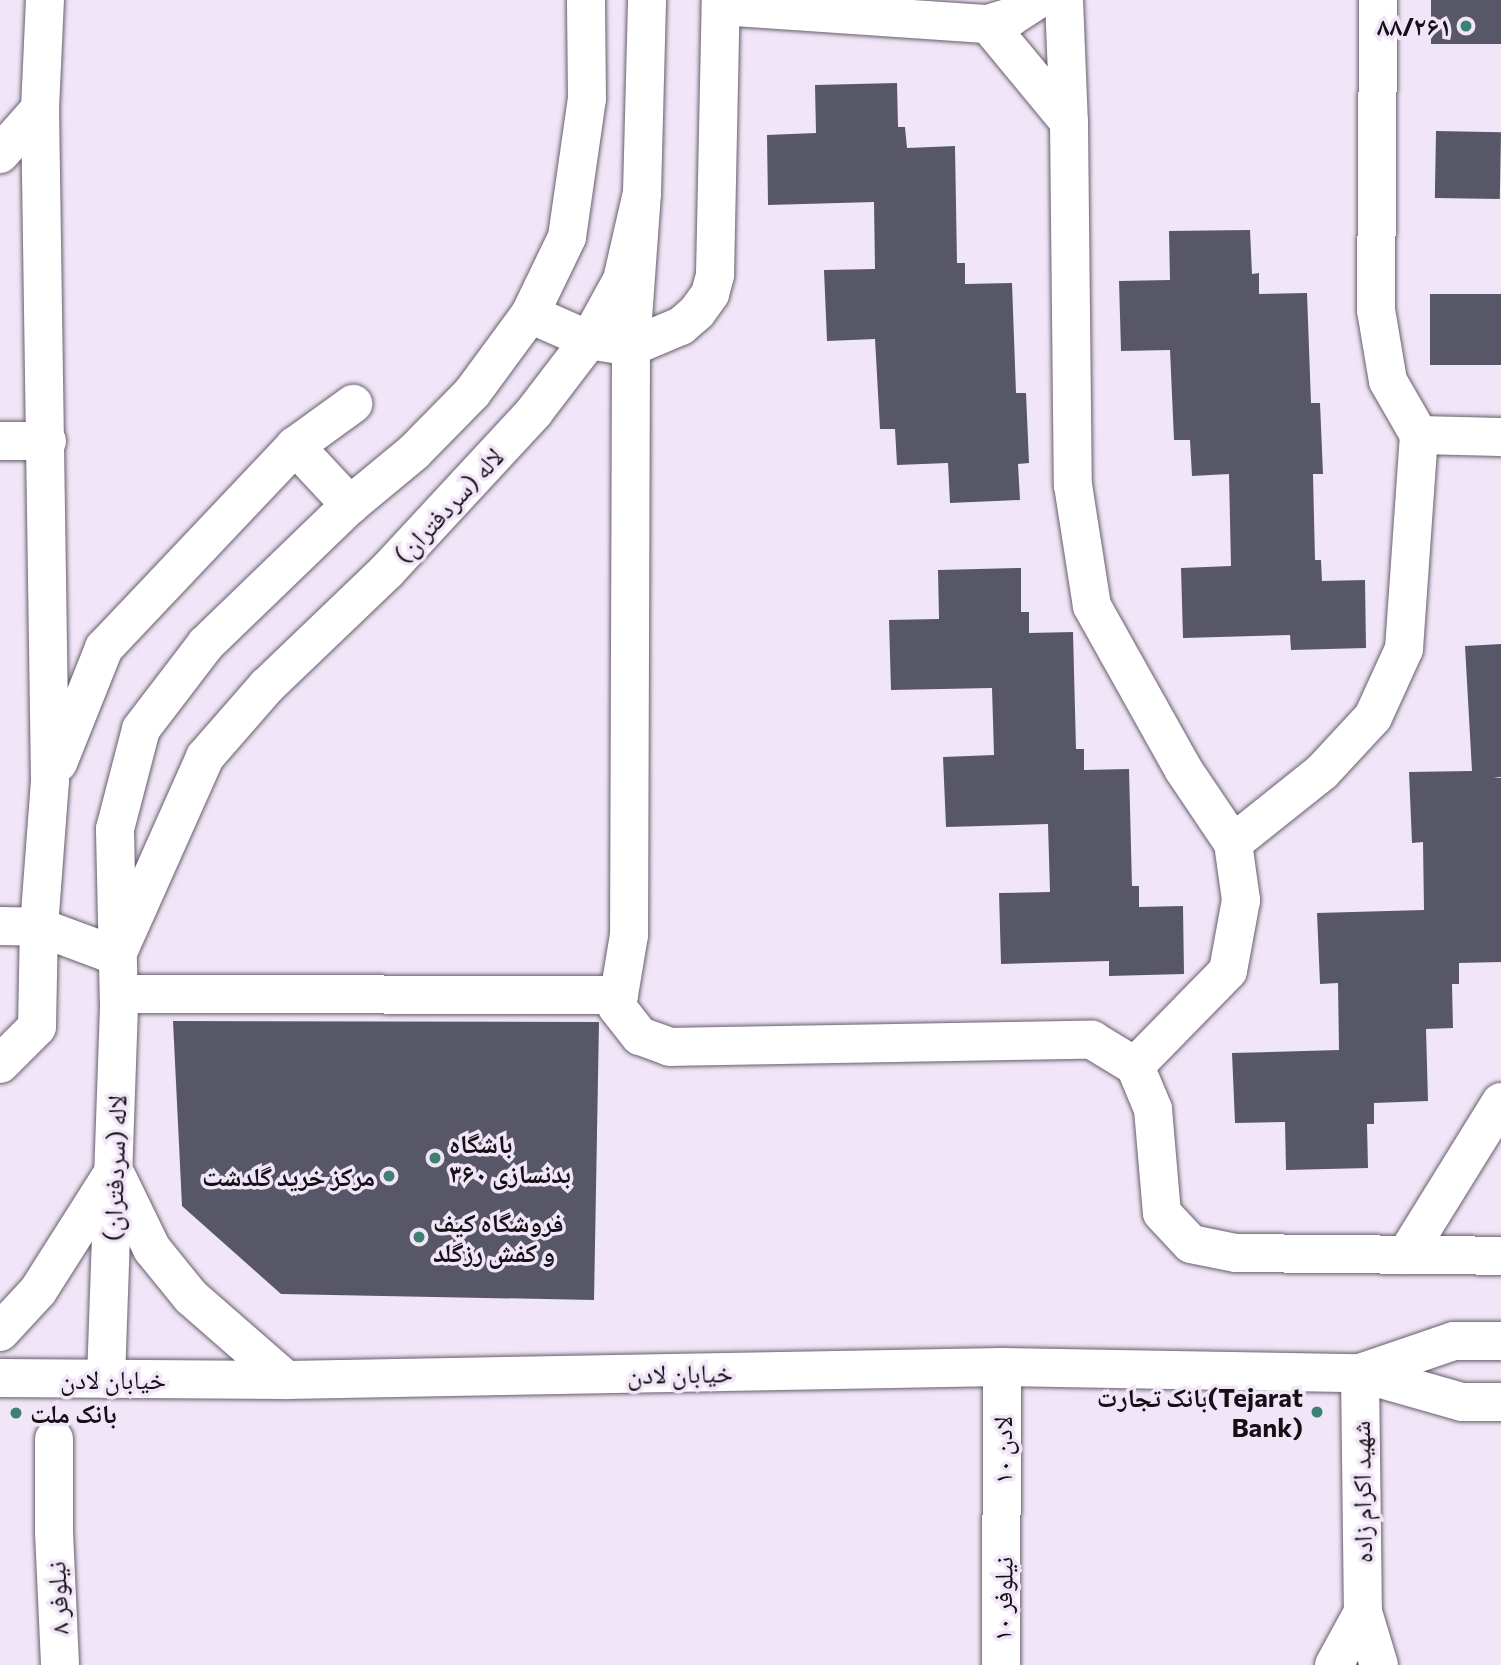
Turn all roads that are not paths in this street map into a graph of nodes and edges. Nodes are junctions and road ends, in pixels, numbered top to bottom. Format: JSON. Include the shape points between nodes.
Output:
{"nodes":[{"id":1,"x":45,"y":0,"type":"edge"},
{"id":2,"x":586,"y":0,"type":"edge"},
{"id":3,"x":647,"y":0,"type":"edge"},
{"id":4,"x":1037,"y":0,"type":"edge"},
{"id":5,"x":1064,"y":0,"type":"edge"},
{"id":6,"x":1378,"y":0,"type":"edge"},
{"id":7,"x":721,"y":3,"type":"edge"},
{"id":8,"x":988,"y":24,"type":"junction"},
{"id":9,"x":40,"y":109,"type":"junction"},
{"id":10,"x":1069,"y":122,"type":"junction"},
{"id":11,"x":0,"y":154,"type":"edge"},
{"id":12,"x":642,"y":193,"type":"junction"},
{"id":13,"x":530,"y":314,"type":"junction"},
{"id":14,"x":589,"y":340,"type":"junction"},
{"id":15,"x":631,"y":347,"type":"junction"},
{"id":16,"x":354,"y":404,"type":"dead end"},
{"id":17,"x":1419,"y":435,"type":"junction"},
{"id":18,"x":1501,"y":437,"type":"edge"},
{"id":19,"x":47,"y":440,"type":"junction"},
{"id":20,"x":0,"y":441,"type":"edge"},
{"id":21,"x":295,"y":446,"type":"junction"},
{"id":22,"x":350,"y":505,"type":"junction"},
{"id":23,"x":50,"y":781,"type":"junction"},
{"id":24,"x":1233,"y":843,"type":"junction"},
{"id":25,"x":0,"y":926,"type":"edge"},
{"id":26,"x":39,"y":927,"type":"junction"},
{"id":27,"x":117,"y":956,"type":"junction"},
{"id":28,"x":119,"y":1001,"type":"junction"},
{"id":29,"x":618,"y":1001,"type":"junction"},
{"id":30,"x":0,"y":1064,"type":"edge"},
{"id":31,"x":1135,"y":1066,"type":"junction"},
{"id":32,"x":1501,"y":1102,"type":"edge"},
{"id":33,"x":114,"y":1172,"type":"junction"},
{"id":34,"x":1406,"y":1255,"type":"junction"},
{"id":35,"x":1501,"y":1256,"type":"edge"},
{"id":36,"x":0,"y":1332,"type":"edge"},
{"id":37,"x":1501,"y":1341,"type":"edge"},
{"id":38,"x":1002,"y":1367,"type":"junction"},
{"id":39,"x":1360,"y":1373,"type":"junction"},
{"id":40,"x":0,"y":1378,"type":"edge"},
{"id":41,"x":106,"y":1379,"type":"junction"},
{"id":42,"x":286,"y":1380,"type":"junction"},
{"id":43,"x":1501,"y":1402,"type":"edge"},
{"id":44,"x":54,"y":1439,"type":"dead end"},
{"id":45,"x":1003,"y":1533,"type":"joint"},
{"id":46,"x":1363,"y":1612,"type":"junction"},
{"id":47,"x":60,"y":1665,"type":"edge"},
{"id":48,"x":1001,"y":1665,"type":"edge"},
{"id":49,"x":1334,"y":1665,"type":"edge"},
{"id":50,"x":1379,"y":1665,"type":"edge"}],
"edges":[{"from":1,"to":9,"type":"street"},
{"from":2,"to":13,"type":"street","name":"لاله (سردفتران)","via":[[587,99],[568,237]]},
{"from":3,"to":12,"type":"street","name":"لاله (سردفتران)"},
{"from":4,"to":8,"type":"street","via":[[1011,17]]},
{"from":5,"to":10,"type":"street"},
{"from":6,"to":17,"type":"street","via":[[1376,310],[1388,381]]},
{"from":7,"to":8,"type":"street"},
{"from":7,"to":15,"type":"street","via":[[713,285],[697,313],[681,326]]},
{"from":8,"to":10,"type":"street"},
{"from":9,"to":11,"type":"street"},
{"from":9,"to":19,"type":"street"},
{"from":10,"to":24,"type":"street","via":[[1073,485],[1093,606],[1183,769]]},
{"from":12,"to":14,"type":"street","name":"لاله (سردفتران)","via":[[622,280]]},
{"from":12,"to":15,"type":"street"},
{"from":13,"to":14,"type":"street"},
{"from":13,"to":22,"type":"street","name":"لاله (سردفتران)","via":[[472,393],[414,452]]},
{"from":14,"to":15,"type":"street"},
{"from":14,"to":27,"type":"street","name":"لاله (سردفتران)","via":[[534,412],[387,570],[267,686],[205,757]]},
{"from":15,"to":29,"type":"street","via":[[629,935]]},
{"from":16,"to":21,"type":"street"},
{"from":17,"to":18,"type":"street"},
{"from":17,"to":24,"type":"street","via":[[1404,649],[1373,717],[1322,772]]},
{"from":19,"to":20,"type":"street"},
{"from":19,"to":23,"type":"street"},
{"from":21,"to":22,"type":"street"},
{"from":21,"to":23,"type":"street","via":[[104,648]]},
{"from":22,"to":27,"type":"street","name":"لاله (سردفتران)","via":[[206,644],[141,729],[115,829]]},
{"from":23,"to":26,"type":"street"},
{"from":24,"to":31,"type":"street","via":[[1241,900],[1228,971]]},
{"from":25,"to":26,"type":"street"},
{"from":26,"to":27,"type":"street"},
{"from":26,"to":30,"type":"street","via":[[37,1027]]},
{"from":27,"to":28,"type":"street","name":"لاله (سردفتران)"},
{"from":28,"to":29,"type":"street"},
{"from":28,"to":33,"type":"street","name":"لاله (سردفتران)"},
{"from":29,"to":31,"type":"street","via":[[640,1036],[670,1047],[1092,1040]]},
{"from":31,"to":34,"type":"street","via":[[1153,1109],[1162,1213],[1191,1244],[1236,1254]]},
{"from":32,"to":34,"type":"street"},
{"from":33,"to":36,"type":"street","via":[[38,1291]]},
{"from":33,"to":41,"type":"street","name":"لاله (سردفتران)"},
{"from":33,"to":42,"type":"street","via":[[152,1249],[191,1297]]},
{"from":34,"to":35,"type":"street"},
{"from":37,"to":39,"type":"street","name":"خیابان لادن","via":[[1454,1340]]},
{"from":38,"to":39,"type":"street","name":"خیابان لادن"},
{"from":38,"to":42,"type":"street","name":"خیابان لادن"},
{"from":38,"to":45,"type":"street","name":"۱۰ لادن"},
{"from":39,"to":43,"type":"street","name":"خیابان لادن","via":[[1462,1402]]},
{"from":39,"to":46,"type":"street","name":"شهید اکرام زاده"},
{"from":40,"to":41,"type":"street","name":"خیابان لادن"},
{"from":41,"to":42,"type":"street","name":"خیابان لادن"},
{"from":44,"to":47,"type":"street","name":"۸ نیلوفر"},
{"from":45,"to":48,"type":"street","name":"۱۰ نیلوفر"},
{"from":46,"to":49,"type":"street","name":"شهید اکرام زاده"},
{"from":46,"to":50,"type":"street","name":"شهید اکرام زاده"}]}
